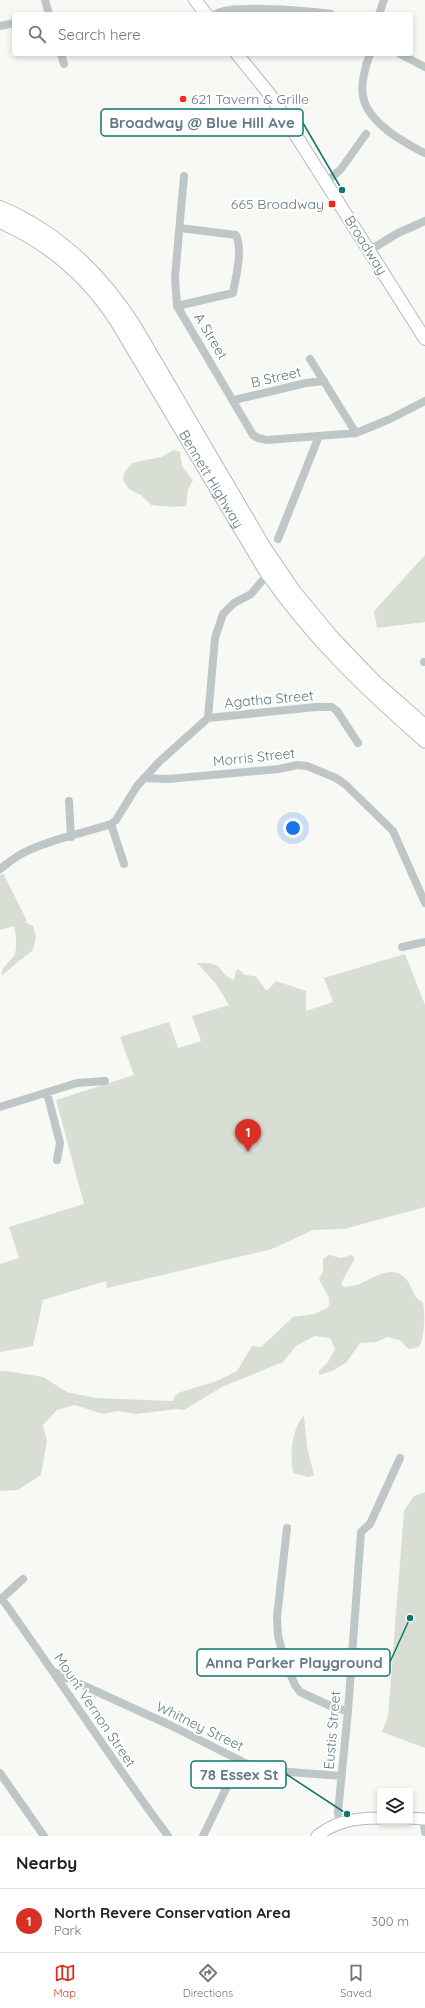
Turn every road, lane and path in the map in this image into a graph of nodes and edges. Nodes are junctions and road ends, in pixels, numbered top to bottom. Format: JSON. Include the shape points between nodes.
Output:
{"nodes":[{"id":1,"x":45,"y":0,"type":"edge"},
{"id":2,"x":195,"y":0,"type":"edge"},
{"id":3,"x":384,"y":0,"type":"edge"},
{"id":4,"x":48,"y":12,"type":"edge"},
{"id":5,"x":204,"y":12,"type":"edge"},
{"id":6,"x":218,"y":12,"type":"edge"},
{"id":7,"x":295,"y":12,"type":"edge"},
{"id":8,"x":380,"y":12,"type":"edge"},
{"id":9,"x":12,"y":24,"type":"edge"},
{"id":10,"x":0,"y":26,"type":"edge"},
{"id":11,"x":62,"y":56,"type":"edge"},
{"id":12,"x":239,"y":56,"type":"edge"},
{"id":13,"x":369,"y":56,"type":"edge"},
{"id":14,"x":404,"y":56,"type":"edge"},
{"id":15,"x":64,"y":64,"type":"dead end"},
{"id":16,"x":425,"y":67,"type":"edge"},
{"id":17,"x":366,"y":134,"type":"dead end"},
{"id":18,"x":425,"y":153,"type":"edge"},
{"id":19,"x":184,"y":176,"type":"dead end"},
{"id":20,"x":326,"y":182,"type":"junction"},
{"id":21,"x":0,"y":208,"type":"edge"},
{"id":22,"x":0,"y":220,"type":"edge"},
{"id":23,"x":425,"y":221,"type":"edge"},
{"id":24,"x":180,"y":228,"type":"junction"},
{"id":25,"x":370,"y":250,"type":"junction"},
{"id":26,"x":177,"y":306,"type":"junction"},
{"id":27,"x":425,"y":339,"type":"edge"},
{"id":28,"x":310,"y":359,"type":"dead end"},
{"id":29,"x":324,"y":381,"type":"junction"},
{"id":30,"x":234,"y":400,"type":"junction"},
{"id":31,"x":425,"y":401,"type":"edge"},
{"id":32,"x":356,"y":433,"type":"junction"},
{"id":33,"x":319,"y":436,"type":"junction"},
{"id":34,"x":278,"y":539,"type":"dead end"},
{"id":35,"x":268,"y":574,"type":"junction"},
{"id":36,"x":328,"y":633,"type":"joint"},
{"id":37,"x":208,"y":718,"type":"junction"},
{"id":38,"x":425,"y":726,"type":"edge"},
{"id":39,"x":425,"y":741,"type":"edge"},
{"id":40,"x":358,"y":743,"type":"dead end"},
{"id":41,"x":144,"y":778,"type":"junction"},
{"id":42,"x":69,"y":801,"type":"dead end"},
{"id":43,"x":111,"y":824,"type":"junction"},
{"id":44,"x":71,"y":837,"type":"junction"},
{"id":45,"x":124,"y":864,"type":"dead end"},
{"id":46,"x":0,"y":869,"type":"edge"},
{"id":47,"x":425,"y":903,"type":"edge"},
{"id":48,"x":425,"y":942,"type":"edge"},
{"id":49,"x":402,"y":947,"type":"dead end"},
{"id":50,"x":105,"y":1081,"type":"dead end"},
{"id":51,"x":47,"y":1093,"type":"junction"},
{"id":52,"x":0,"y":1107,"type":"edge"},
{"id":53,"x":57,"y":1160,"type":"dead end"},
{"id":54,"x":400,"y":1458,"type":"dead end"},
{"id":55,"x":287,"y":1528,"type":"dead end"},
{"id":56,"x":23,"y":1579,"type":"dead end"},
{"id":57,"x":1,"y":1600,"type":"edge"},
{"id":58,"x":54,"y":1672,"type":"junction"},
{"id":59,"x":348,"y":1711,"type":"junction"},
{"id":60,"x":240,"y":1760,"type":"junction"},
{"id":61,"x":0,"y":1773,"type":"edge"},
{"id":62,"x":342,"y":1776,"type":"junction"},
{"id":63,"x":377,"y":1818,"type":"edge"},
{"id":64,"x":413,"y":1818,"type":"edge"},
{"id":65,"x":424,"y":1819,"type":"edge"},
{"id":66,"x":340,"y":1823,"type":"junction"},
{"id":67,"x":425,"y":1832,"type":"edge"},
{"id":68,"x":44,"y":1836,"type":"edge"},
{"id":69,"x":168,"y":1836,"type":"edge"},
{"id":70,"x":203,"y":1836,"type":"edge"},
{"id":71,"x":317,"y":1836,"type":"edge"}],
"edges":[{"from":1,"to":4,"type":"street"},
{"from":2,"to":5,"type":"main road"},
{"from":3,"to":8,"type":"street"},
{"from":6,"to":7,"type":"street","via":[[241,9]]},
{"from":9,"to":10,"type":"street"},
{"from":11,"to":15,"type":"street"},
{"from":12,"to":20,"type":"main road","name":"Broadway","via":[[271,96]]},
{"from":13,"to":18,"type":"street","via":[[361,88],[366,107],[375,121]]},
{"from":14,"to":16,"type":"street"},
{"from":17,"to":20,"type":"street","via":[[341,168]]},
{"from":19,"to":24,"type":"street","name":"A Street"},
{"from":20,"to":25,"type":"main road","name":"Broadway"},
{"from":21,"to":36,"type":"highway","name":"Bennett Highway","via":[[32,224],[66,247],[113,295],[264,548],[294,592]]},
{"from":22,"to":35,"type":"highway","name":"Bennett Highway","via":[[26,233],[54,252],[84,278],[102,299]]},
{"from":23,"to":25,"type":"street"},
{"from":24,"to":26,"type":"street","name":"A Street","via":[[175,277]]},
{"from":24,"to":26,"type":"street","via":[[236,235],[239,241],[237,274],[232,293]]},
{"from":25,"to":27,"type":"main road","name":"Broadway"},
{"from":26,"to":30,"type":"street","name":"A Street"},
{"from":28,"to":29,"type":"street","name":"B Street"},
{"from":29,"to":30,"type":"street","name":"B Street"},
{"from":29,"to":32,"type":"street","name":"B Street"},
{"from":30,"to":33,"type":"street","name":"A Street","via":[[253,435],[258,438],[267,440]]},
{"from":31,"to":32,"type":"street"},
{"from":32,"to":33,"type":"street"},
{"from":33,"to":34,"type":"street"},
{"from":35,"to":37,"type":"street","via":[[251,594],[234,603],[223,614],[214,638]]},
{"from":35,"to":39,"type":"highway","name":"Bennett Highway","via":[[301,619],[336,660]]},
{"from":36,"to":38,"type":"highway","name":"Bennett Highway","via":[[370,677]]},
{"from":37,"to":40,"type":"street","name":"Agatha Street","via":[[332,707]]},
{"from":37,"to":41,"type":"street","via":[[160,760]]},
{"from":41,"to":43,"type":"street","via":[[118,818]]},
{"from":41,"to":47,"type":"street","name":"Morris Street","via":[[168,779],[279,769],[297,765],[319,770],[342,782],[392,830]]},
{"from":42,"to":44,"type":"street"},
{"from":43,"to":44,"type":"street"},
{"from":43,"to":45,"type":"street"},
{"from":44,"to":46,"type":"street","via":[[27,851]]},
{"from":48,"to":49,"type":"street"},
{"from":50,"to":51,"type":"street","via":[[77,1084]]},
{"from":51,"to":52,"type":"street"},
{"from":51,"to":53,"type":"street","via":[[60,1143]]},
{"from":54,"to":59,"type":"street","name":"Eustis Street","via":[[370,1524],[361,1532]]},
{"from":55,"to":59,"type":"street","via":[[277,1617],[278,1636],[285,1662],[294,1685],[300,1692]]},
{"from":56,"to":57,"type":"street"},
{"from":57,"to":58,"type":"street","name":"Mount Vernon Street"},
{"from":58,"to":60,"type":"street","name":"Whitney Street"},
{"from":58,"to":69,"type":"street","name":"Mount Vernon Street","via":[[77,1709]]},
{"from":59,"to":62,"type":"street","name":"Eustis Street"},
{"from":60,"to":62,"type":"street","name":"Whitney Street","via":[[276,1771]]},
{"from":60,"to":70,"type":"street"},
{"from":61,"to":68,"type":"street"},
{"from":62,"to":66,"type":"street","name":"Eustis Street","via":[[338,1812]]},
{"from":63,"to":66,"type":"main road"},
{"from":64,"to":65,"type":"main road"},
{"from":65,"to":67,"type":"street"},
{"from":66,"to":71,"type":"main road"}]}
